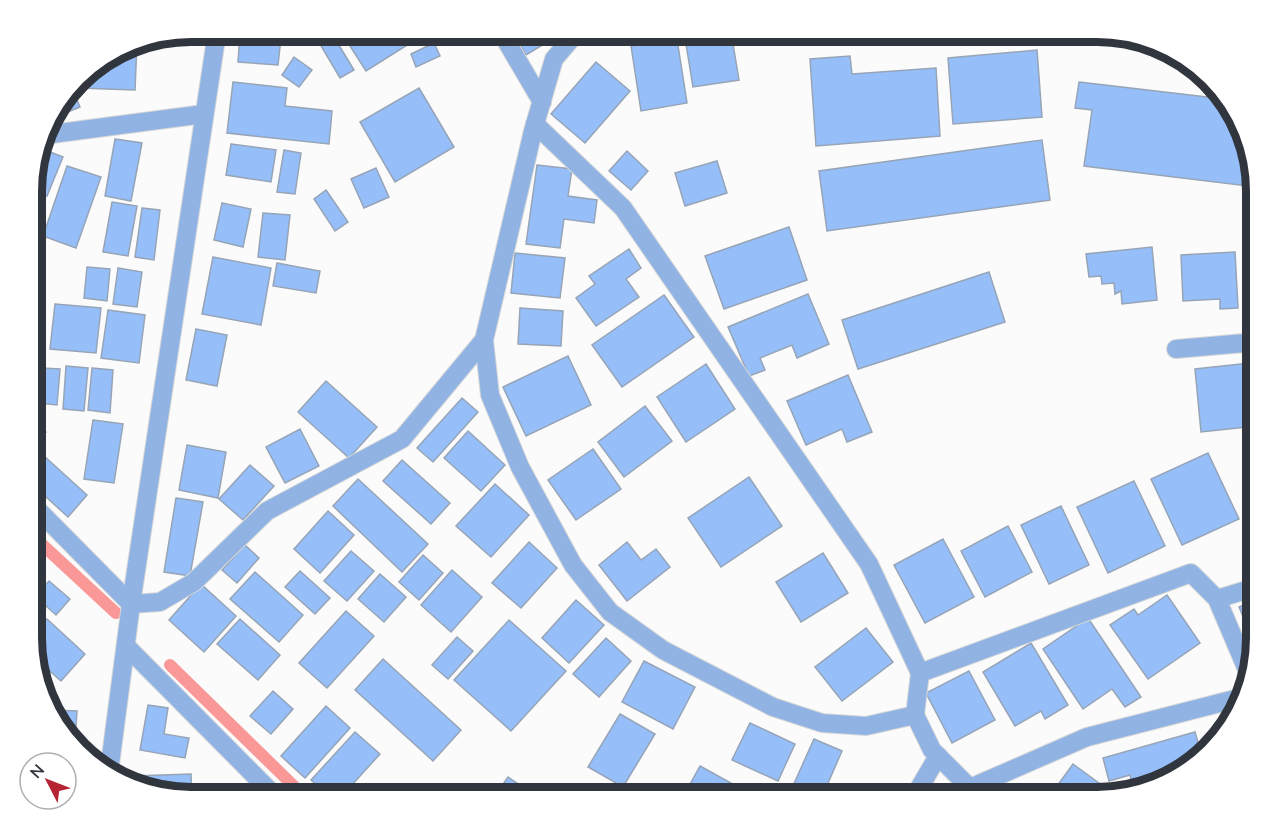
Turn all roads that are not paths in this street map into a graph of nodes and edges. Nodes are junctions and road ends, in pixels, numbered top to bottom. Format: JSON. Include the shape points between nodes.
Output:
{"nodes":[{"id":1,"x":215,"y":42,"type":"edge"},
{"id":2,"x":507,"y":42,"type":"edge"},
{"id":3,"x":568,"y":42,"type":"edge"},
{"id":4,"x":542,"y":102,"type":"junction"},
{"id":5,"x":204,"y":114,"type":"junction"},
{"id":6,"x":535,"y":124,"type":"junction"},
{"id":7,"x":53,"y":134,"type":"edge"},
{"id":8,"x":484,"y":340,"type":"junction"},
{"id":9,"x":1246,"y":343,"type":"edge"},
{"id":10,"x":1176,"y":349,"type":"dead end"},
{"id":11,"x":42,"y":514,"type":"edge"},
{"id":12,"x":1246,"y":590,"type":"edge"},
{"id":13,"x":1217,"y":599,"type":"junction"},
{"id":14,"x":131,"y":604,"type":"junction"},
{"id":15,"x":127,"y":647,"type":"junction"},
{"id":16,"x":1244,"y":662,"type":"edge"},
{"id":17,"x":920,"y":673,"type":"junction"},
{"id":18,"x":1233,"y":700,"type":"edge"},
{"id":19,"x":915,"y":715,"type":"junction"},
{"id":20,"x":938,"y":756,"type":"junction"},
{"id":21,"x":110,"y":763,"type":"edge"},
{"id":22,"x":266,"y":787,"type":"edge"},
{"id":23,"x":920,"y":787,"type":"edge"},
{"id":24,"x":971,"y":787,"type":"edge"},
{"id":25,"x":989,"y":787,"type":"edge"}],
"edges":[{"from":1,"to":5,"type":"street"},
{"from":2,"to":4,"type":"street"},
{"from":3,"to":4,"type":"street","via":[[554,59]]},
{"from":4,"to":6,"type":"street"},
{"from":5,"to":7,"type":"street"},
{"from":5,"to":14,"type":"street"},
{"from":6,"to":8,"type":"street"},
{"from":6,"to":17,"type":"street","via":[[623,208],[869,564]]},
{"from":8,"to":14,"type":"street","via":[[402,439],[267,511],[194,582],[160,602]]},
{"from":8,"to":19,"type":"street","via":[[490,395],[520,467],[573,565],[610,612],[663,650],[773,707],[822,723],[866,726]]},
{"from":9,"to":10,"type":"street"},
{"from":11,"to":14,"type":"street"},
{"from":12,"to":13,"type":"street"},
{"from":13,"to":16,"type":"street"},
{"from":13,"to":17,"type":"street","via":[[1191,573]]},
{"from":14,"to":15,"type":"street"},
{"from":15,"to":21,"type":"street"},
{"from":15,"to":22,"type":"street"},
{"from":17,"to":19,"type":"street"},
{"from":18,"to":25,"type":"street","via":[[1088,737]]},
{"from":19,"to":20,"type":"street"},
{"from":20,"to":23,"type":"street"},
{"from":20,"to":24,"type":"street"}]}
